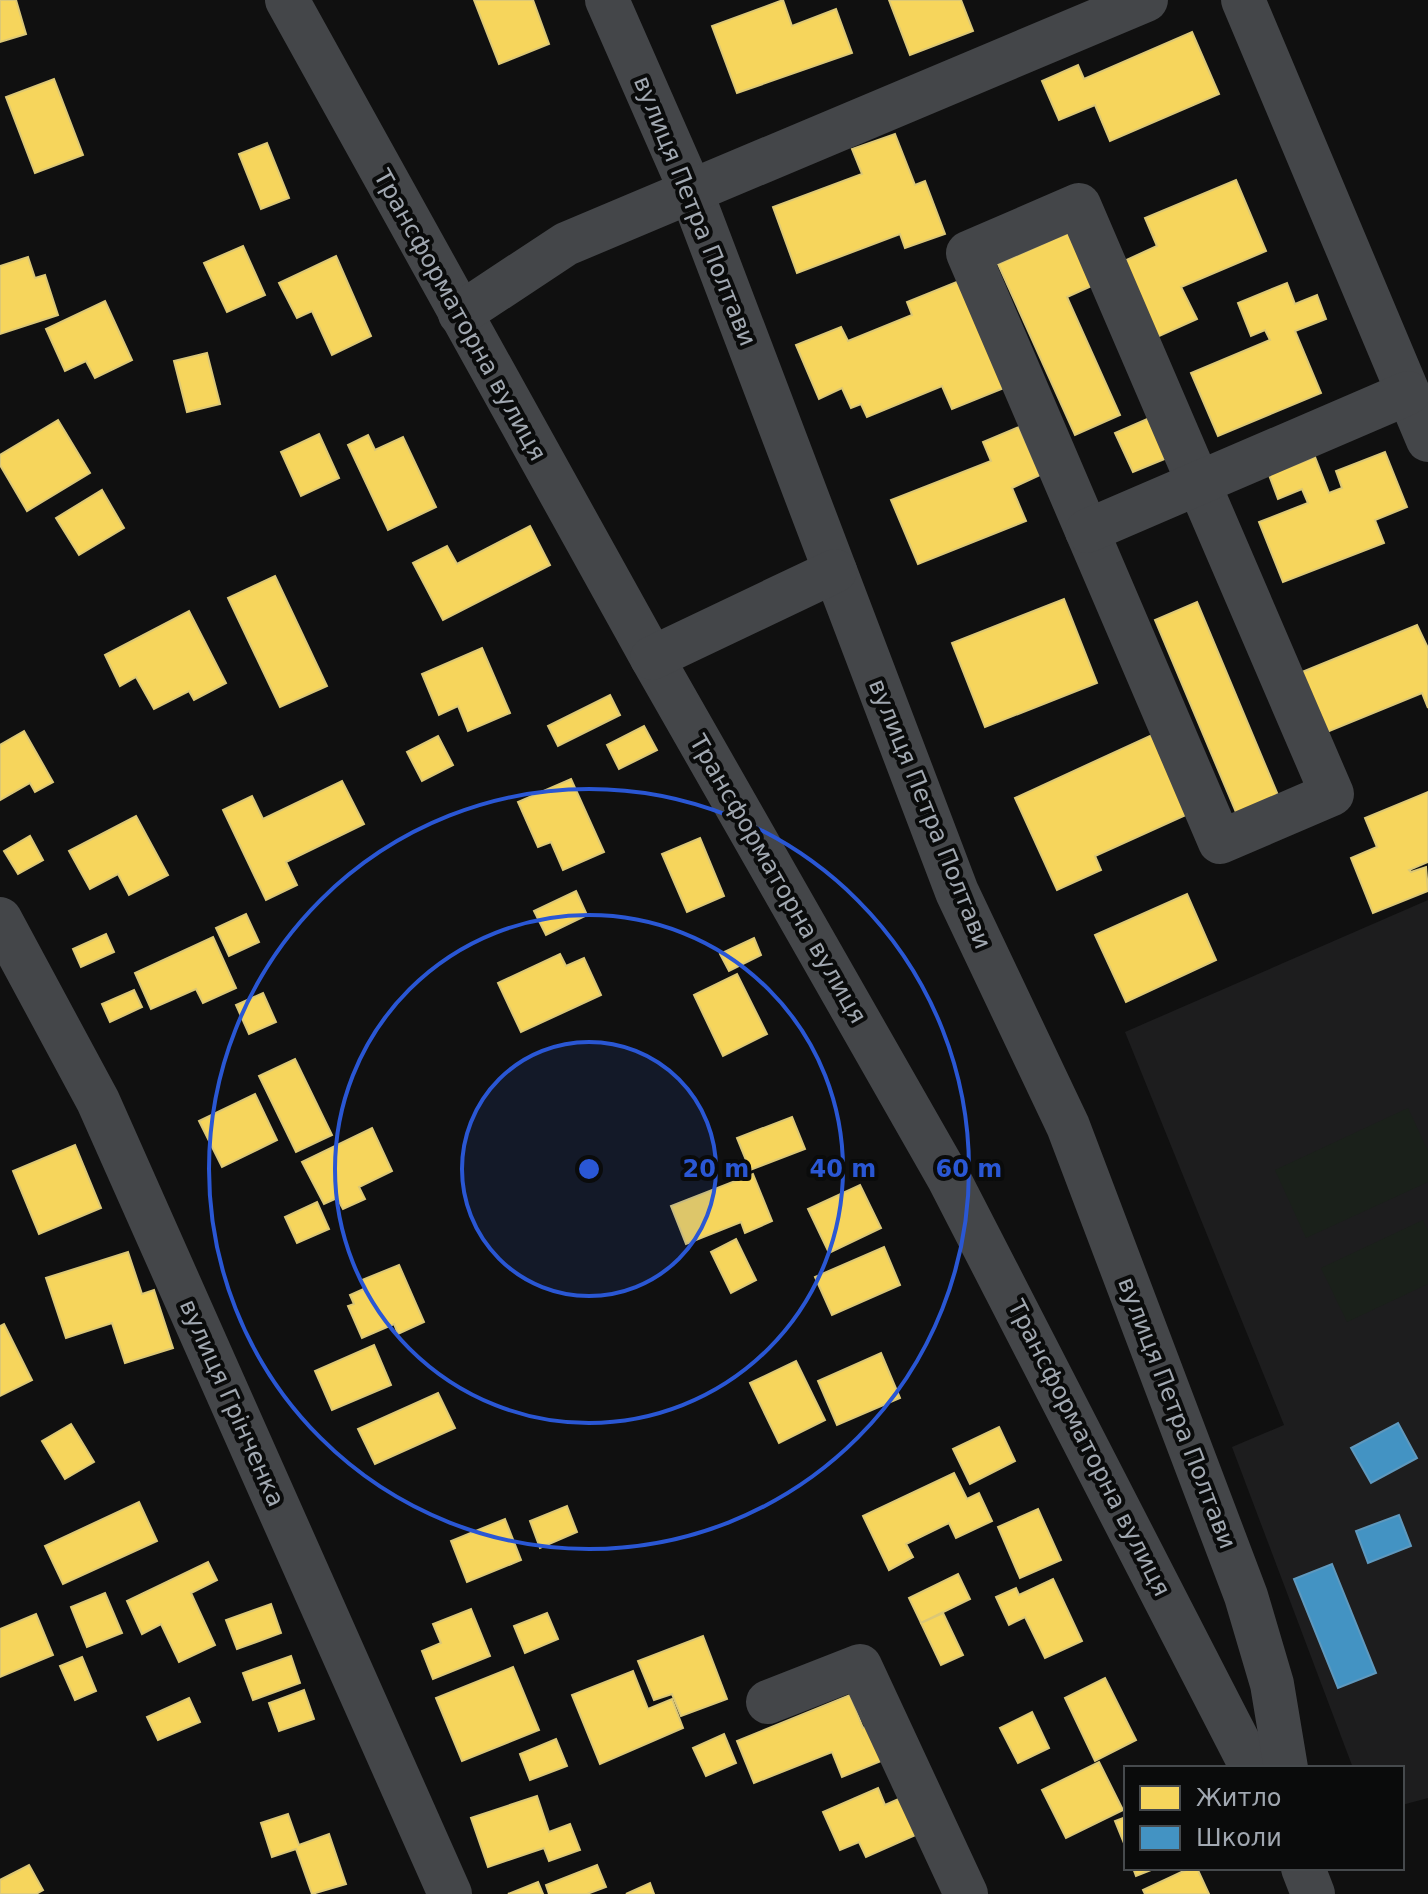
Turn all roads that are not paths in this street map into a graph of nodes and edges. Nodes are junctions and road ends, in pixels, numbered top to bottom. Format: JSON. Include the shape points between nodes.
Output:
{"nodes":[{"id":1,"x":287,"y":0,"type":"edge"},
{"id":2,"x":607,"y":0,"type":"edge"},
{"id":3,"x":1146,"y":0,"type":"edge"},
{"id":4,"x":1243,"y":0,"type":"edge"},
{"id":5,"x":690,"y":189,"type":"junction"},
{"id":6,"x":460,"y":314,"type":"junction"},
{"id":7,"x":1408,"y":393,"type":"junction"},
{"id":8,"x":1428,"y":440,"type":"edge"},
{"id":9,"x":1199,"y":483,"type":"junction"},
{"id":10,"x":1087,"y":531,"type":"junction"},
{"id":11,"x":835,"y":571,"type":"junction"},
{"id":12,"x":652,"y":658,"type":"junction"},
{"id":13,"x":0,"y":919,"type":"edge"},
{"id":14,"x":768,"y":1702,"type":"dead end"},
{"id":15,"x":1251,"y":1766,"type":"edge"},
{"id":16,"x":1286,"y":1766,"type":"edge"},
{"id":17,"x":450,"y":1894,"type":"edge"},
{"id":18,"x":966,"y":1894,"type":"edge"}],
"edges":[{"from":1,"to":6,"type":"street","name":"Трансформаторна вулиця"},
{"from":2,"to":5,"type":"street","name":"вулиця Петра Полтави"},
{"from":3,"to":5,"type":"street"},
{"from":4,"to":7,"type":"street"},
{"from":5,"to":6,"type":"street","via":[[566,244]]},
{"from":5,"to":11,"type":"street","name":"вулиця Петра Полтави"},
{"from":6,"to":12,"type":"street","name":"Трансформаторна вулиця"},
{"from":7,"to":8,"type":"street"},
{"from":7,"to":9,"type":"street"},
{"from":9,"to":10,"type":"street"},
{"from":9,"to":10,"type":"street","via":[[1079,205],[968,253]]},
{"from":9,"to":10,"type":"street","via":[[1332,794],[1220,842]]},
{"from":11,"to":12,"type":"street"},
{"from":11,"to":16,"type":"street","name":"вулиця Петра Полтави","via":[[957,892],[1068,1126],[1212,1502],[1272,1684]]},
{"from":12,"to":15,"type":"street","name":"Трансформаторна вулиця","via":[[948,1177]]},
{"from":13,"to":17,"type":"street","name":"вулиця Грінченка","via":[[98,1101]]},
{"from":14,"to":18,"type":"street","via":[[860,1666]]}]}
